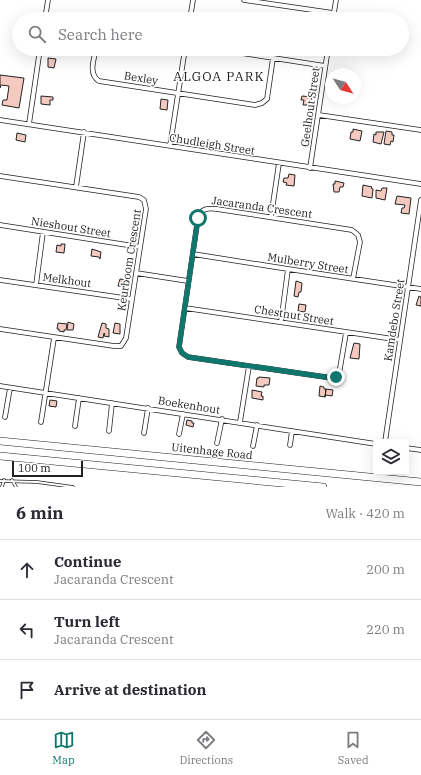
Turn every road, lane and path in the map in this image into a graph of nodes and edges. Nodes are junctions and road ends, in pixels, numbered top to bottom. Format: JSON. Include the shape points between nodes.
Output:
{"nodes":[{"id":1,"x":48,"y":0,"type":"edge"},
{"id":2,"x":193,"y":0,"type":"edge"},
{"id":3,"x":244,"y":0,"type":"edge"},
{"id":4,"x":280,"y":0,"type":"edge"},
{"id":5,"x":336,"y":0,"type":"edge"},
{"id":6,"x":279,"y":5,"type":"junction"},
{"id":7,"x":46,"y":12,"type":"edge"},
{"id":8,"x":191,"y":12,"type":"edge"},
{"id":9,"x":327,"y":12,"type":"edge"},
{"id":10,"x":334,"y":12,"type":"edge"},
{"id":11,"x":39,"y":56,"type":"edge"},
{"id":12,"x":95,"y":56,"type":"edge"},
{"id":13,"x":184,"y":56,"type":"edge"},
{"id":14,"x":260,"y":56,"type":"edge"},
{"id":15,"x":327,"y":56,"type":"edge"},
{"id":16,"x":273,"y":58,"type":"junction"},
{"id":17,"x":325,"y":66,"type":"junction"},
{"id":18,"x":179,"y":93,"type":"junction"},
{"id":19,"x":319,"y":115,"type":"junction"},
{"id":20,"x":0,"y":120,"type":"edge"},
{"id":21,"x":29,"y":124,"type":"junction"},
{"id":22,"x":421,"y":130,"type":"edge"},
{"id":23,"x":84,"y":132,"type":"junction"},
{"id":24,"x":170,"y":146,"type":"junction"},
{"id":25,"x":279,"y":163,"type":"junction"},
{"id":26,"x":310,"y":168,"type":"junction"},
{"id":27,"x":0,"y":176,"type":"edge"},
{"id":28,"x":421,"y":184,"type":"edge"},
{"id":29,"x":76,"y":187,"type":"junction"},
{"id":30,"x":421,"y":200,"type":"edge"},
{"id":31,"x":272,"y":217,"type":"junction"},
{"id":32,"x":0,"y":225,"type":"edge"},
{"id":33,"x":43,"y":232,"type":"junction"},
{"id":34,"x":140,"y":247,"type":"junction"},
{"id":35,"x":193,"y":254,"type":"junction"},
{"id":36,"x":288,"y":269,"type":"junction"},
{"id":37,"x":136,"y":273,"type":"junction"},
{"id":38,"x":353,"y":279,"type":"junction"},
{"id":39,"x":0,"y":280,"type":"edge"},
{"id":40,"x":188,"y":281,"type":"junction"},
{"id":41,"x":36,"y":285,"type":"junction"},
{"id":42,"x":408,"y":288,"type":"junction"},
{"id":43,"x":421,"y":289,"type":"edge"},
{"id":44,"x":131,"y":299,"type":"junction"},
{"id":45,"x":185,"y":308,"type":"junction"},
{"id":46,"x":282,"y":322,"type":"junction"},
{"id":47,"x":0,"y":329,"type":"edge"},
{"id":48,"x":346,"y":333,"type":"junction"},
{"id":49,"x":54,"y":338,"type":"junction"},
{"id":50,"x":400,"y":340,"type":"junction"},
{"id":51,"x":249,"y":366,"type":"junction"},
{"id":52,"x":0,"y":386,"type":"edge"},
{"id":53,"x":10,"y":388,"type":"junction"},
{"id":54,"x":46,"y":393,"type":"junction"},
{"id":55,"x":79,"y":398,"type":"junction"},
{"id":56,"x":112,"y":403,"type":"junction"},
{"id":57,"x":148,"y":408,"type":"junction"},
{"id":58,"x":183,"y":414,"type":"junction"},
{"id":59,"x":5,"y":417,"type":"dead end"},
{"id":60,"x":222,"y":419,"type":"junction"},
{"id":61,"x":41,"y":422,"type":"dead end"},
{"id":62,"x":240,"y":422,"type":"junction"},
{"id":63,"x":257,"y":425,"type":"junction"},
{"id":64,"x":75,"y":426,"type":"dead end"},
{"id":65,"x":109,"y":431,"type":"dead end"},
{"id":66,"x":292,"y":431,"type":"junction"},
{"id":67,"x":144,"y":433,"type":"dead end"},
{"id":68,"x":180,"y":434,"type":"dead end"},
{"id":69,"x":385,"y":439,"type":"edge"},
{"id":70,"x":0,"y":441,"type":"edge"},
{"id":71,"x":217,"y":443,"type":"dead end"},
{"id":72,"x":373,"y":444,"type":"edge"},
{"id":73,"x":290,"y":445,"type":"dead end"},
{"id":74,"x":253,"y":446,"type":"dead end"},
{"id":75,"x":409,"y":448,"type":"edge"},
{"id":76,"x":421,"y":450,"type":"edge"},
{"id":77,"x":0,"y":456,"type":"edge"},
{"id":78,"x":4,"y":480,"type":"junction"},
{"id":79,"x":12,"y":480,"type":"junction"},
{"id":80,"x":0,"y":481,"type":"edge"},
{"id":81,"x":421,"y":482,"type":"edge"},
{"id":82,"x":46,"y":484,"type":"junction"},
{"id":83,"x":2,"y":487,"type":"edge"},
{"id":84,"x":16,"y":487,"type":"edge"},
{"id":85,"x":46,"y":487,"type":"edge"},
{"id":86,"x":73,"y":487,"type":"edge"},
{"id":87,"x":323,"y":487,"type":"edge"}],
"edges":[{"from":1,"to":7,"type":"street"},
{"from":2,"to":8,"type":"street"},
{"from":3,"to":6,"type":"street"},
{"from":4,"to":6,"type":"street"},
{"from":5,"to":10,"type":"street"},
{"from":6,"to":9,"type":"street"},
{"from":11,"to":21,"type":"street"},
{"from":12,"to":18,"type":"street","name":"Bexley","via":[[92,72],[96,79]]},
{"from":13,"to":18,"type":"street"},
{"from":14,"to":16,"type":"street"},
{"from":15,"to":17,"type":"street","name":"Geelhout Street"},
{"from":16,"to":17,"type":"street"},
{"from":16,"to":18,"type":"street","name":"Bexley","via":[[268,94],[262,103],[255,105]]},
{"from":17,"to":19,"type":"street","name":"Geelhout Street"},
{"from":18,"to":24,"type":"street"},
{"from":19,"to":22,"type":"street"},
{"from":19,"to":26,"type":"street","name":"Geelhout Street"},
{"from":20,"to":21,"type":"street","name":"Chudleigh Street"},
{"from":21,"to":23,"type":"street","name":"Chudleigh Street"},
{"from":23,"to":24,"type":"street","name":"Chudleigh Street"},
{"from":23,"to":29,"type":"street"},
{"from":24,"to":25,"type":"street","name":"Chudleigh Street"},
{"from":25,"to":26,"type":"street","name":"Chudleigh Street"},
{"from":25,"to":31,"type":"street"},
{"from":26,"to":28,"type":"street","name":"Chudleigh Street"},
{"from":27,"to":29,"type":"street","name":"Keurboom Crescent"},
{"from":29,"to":34,"type":"street","name":"Keurboom Crescent","via":[[143,199],[146,209]]},
{"from":30,"to":42,"type":"street","name":"Kamdebo Street"},
{"from":31,"to":35,"type":"street","name":"Jacaranda Crescent","via":[[205,208],[198,218]]},
{"from":31,"to":38,"type":"street","name":"Jacaranda Crescent","via":[[355,231],[360,242]]},
{"from":32,"to":33,"type":"street","name":"Nieshout Street"},
{"from":33,"to":34,"type":"street","name":"Nieshout Street"},
{"from":33,"to":41,"type":"street"},
{"from":34,"to":37,"type":"street","name":"Keurboom Crescent"},
{"from":35,"to":36,"type":"street","name":"Mulberry Street"},
{"from":35,"to":40,"type":"street","name":"Jacaranda Crescent"},
{"from":36,"to":38,"type":"street","name":"Mulberry Street"},
{"from":36,"to":46,"type":"street"},
{"from":37,"to":40,"type":"street"},
{"from":37,"to":44,"type":"street","name":"Keurboom Crescent"},
{"from":38,"to":42,"type":"street","name":"Mulberry Street"},
{"from":39,"to":41,"type":"street","name":"Melkhout"},
{"from":40,"to":45,"type":"street","name":"Jacaranda Crescent"},
{"from":41,"to":44,"type":"street","name":"Melkhout"},
{"from":42,"to":43,"type":"street","name":"Mulberry Street"},
{"from":42,"to":50,"type":"street","name":"Kamdebo Street"},
{"from":44,"to":49,"type":"street","name":"Keurboom Crescent","via":[[126,338],[121,346]]},
{"from":45,"to":46,"type":"street","name":"Chestnut Street"},
{"from":45,"to":51,"type":"street","name":"Jacaranda Crescent","via":[[179,347],[182,353],[188,357]]},
{"from":46,"to":48,"type":"street","name":"Chestnut Street"},
{"from":47,"to":49,"type":"street","name":"Keurboom Crescent"},
{"from":48,"to":50,"type":"street","name":"Chestnut Street"},
{"from":48,"to":51,"type":"street","name":"Jacaranda Crescent","via":[[339,374],[334,378]]},
{"from":49,"to":54,"type":"street"},
{"from":50,"to":69,"type":"street","name":"Kamdebo Street"},
{"from":51,"to":62,"type":"street"},
{"from":52,"to":53,"type":"street","name":"Boekenhout"},
{"from":53,"to":54,"type":"street","name":"Boekenhout"},
{"from":53,"to":59,"type":"street"},
{"from":54,"to":55,"type":"street","name":"Boekenhout"},
{"from":54,"to":61,"type":"street"},
{"from":55,"to":56,"type":"street","name":"Boekenhout"},
{"from":55,"to":64,"type":"street"},
{"from":56,"to":57,"type":"street","name":"Boekenhout"},
{"from":56,"to":65,"type":"street"},
{"from":57,"to":58,"type":"street","name":"Boekenhout"},
{"from":57,"to":67,"type":"street"},
{"from":58,"to":60,"type":"street","name":"Boekenhout"},
{"from":58,"to":68,"type":"street"},
{"from":60,"to":62,"type":"street","name":"Boekenhout"},
{"from":60,"to":71,"type":"street"},
{"from":62,"to":63,"type":"street","name":"Boekenhout"},
{"from":63,"to":66,"type":"street","name":"Boekenhout"},
{"from":63,"to":74,"type":"street"},
{"from":66,"to":72,"type":"street","name":"Boekenhout"},
{"from":66,"to":73,"type":"street"},
{"from":70,"to":81,"type":"main road","name":"Uitenhage Road"},
{"from":75,"to":76,"type":"street"},
{"from":77,"to":87,"type":"main road"},
{"from":78,"to":79,"type":"lane"},
{"from":78,"to":80,"type":"lane"},
{"from":78,"to":83,"type":"lane"},
{"from":79,"to":82,"type":"lane"},
{"from":79,"to":84,"type":"lane"},
{"from":82,"to":85,"type":"lane"},
{"from":82,"to":86,"type":"lane"}]}
